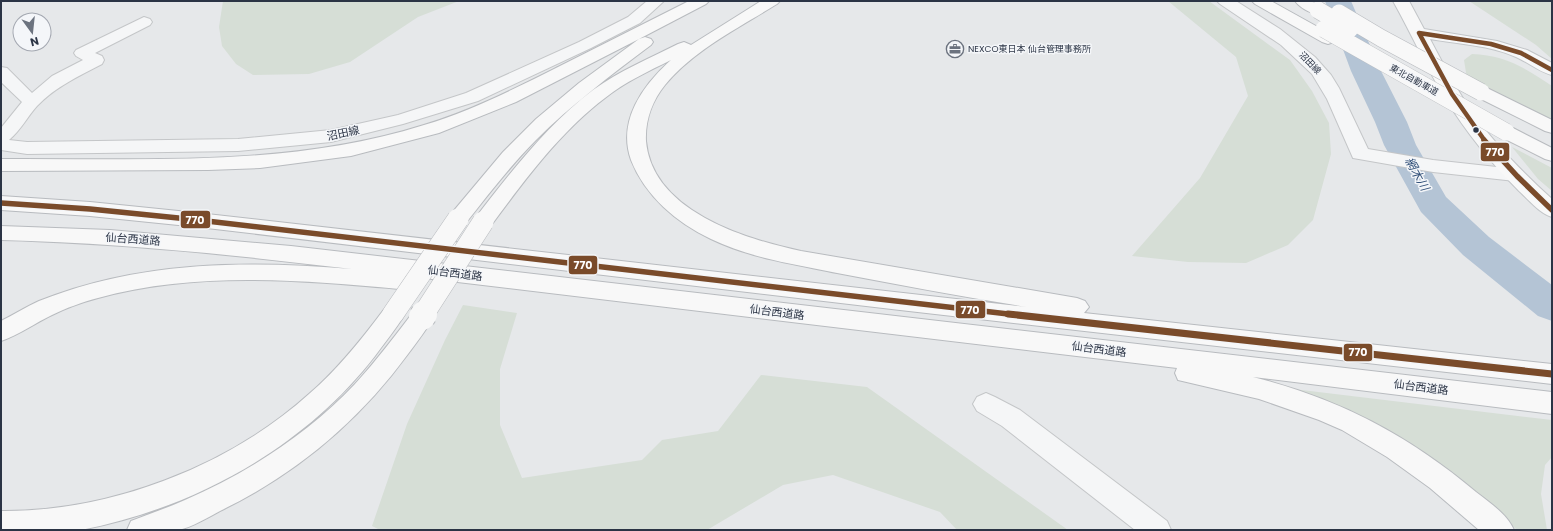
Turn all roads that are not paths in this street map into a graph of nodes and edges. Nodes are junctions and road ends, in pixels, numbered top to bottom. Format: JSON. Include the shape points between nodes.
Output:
{"nodes":[{"id":1,"x":656,"y":1,"type":"edge"},
{"id":2,"x":701,"y":1,"type":"edge"},
{"id":3,"x":772,"y":1,"type":"edge"},
{"id":4,"x":1225,"y":1,"type":"edge"},
{"id":5,"x":1260,"y":1,"type":"edge"},
{"id":6,"x":1278,"y":1,"type":"edge"},
{"id":7,"x":1303,"y":1,"type":"edge"},
{"id":8,"x":1401,"y":1,"type":"edge"},
{"id":9,"x":1319,"y":6,"type":"edge"},
{"id":10,"x":741,"y":19,"type":"junction"},
{"id":11,"x":144,"y":22,"type":"dead end"},
{"id":12,"x":1419,"y":33,"type":"junction"},
{"id":13,"x":1326,"y":34,"type":"junction"},
{"id":14,"x":1552,"y":70,"type":"edge"},
{"id":15,"x":1,"y":72,"type":"edge"},
{"id":16,"x":1486,"y":99,"type":"junction"},
{"id":17,"x":31,"y":102,"type":"junction"},
{"id":18,"x":1552,"y":128,"type":"edge"},
{"id":19,"x":1,"y":137,"type":"edge"},
{"id":20,"x":1552,"y":137,"type":"edge"},
{"id":21,"x":1,"y":144,"type":"edge"},
{"id":22,"x":1552,"y":155,"type":"edge"},
{"id":23,"x":1,"y":165,"type":"edge"},
{"id":24,"x":1515,"y":175,"type":"junction"},
{"id":25,"x":1,"y":203,"type":"edge"},
{"id":26,"x":1552,"y":210,"type":"edge"},
{"id":27,"x":1,"y":233,"type":"edge"},
{"id":28,"x":822,"y":317,"type":"junction"},
{"id":29,"x":1,"y":332,"type":"edge"},
{"id":30,"x":1552,"y":373,"type":"edge"},
{"id":31,"x":1552,"y":403,"type":"edge"},
{"id":32,"x":986,"y":404,"type":"dead end"},
{"id":33,"x":1,"y":524,"type":"edge"},
{"id":34,"x":141,"y":530,"type":"edge"},
{"id":35,"x":1157,"y":530,"type":"edge"},
{"id":36,"x":1500,"y":530,"type":"edge"}],
"edges":[{"from":1,"to":21,"type":"street","name":"沼田線","via":[[634,20],[472,97],[403,119],[331,136],[238,145],[27,148]]},
{"from":2,"to":23,"type":"main road","via":[[510,98],[432,129],[392,140],[343,151],[260,162]]},
{"from":2,"to":33,"type":"main road","bridge":true,"via":[[606,70],[529,136],[458,219],[369,347],[305,412],[266,441],[220,469],[168,493],[117,509],[66,520],[18,525]]},
{"from":3,"to":10,"type":"main road"},
{"from":4,"to":24,"type":"street","name":"沼田線","via":[[1306,56],[1319,70],[1360,154],[1433,166]]},
{"from":5,"to":13,"type":"main road"},
{"from":6,"to":13,"type":"main road"},
{"from":7,"to":9,"type":"main road","name":"東北自動車道"},
{"from":8,"to":12,"type":"main road"},
{"from":9,"to":16,"type":"main road","name":"東北自動車道","bridge":true},
{"from":10,"to":30,"type":"main road","via":[[689,55],[657,83],[646,100],[635,133],[642,166],[662,196],[678,210],[719,234],[809,260],[1005,295],[1188,324]]},
{"from":10,"to":34,"type":"main road","bridge":true,"via":[[644,67],[598,95],[580,110],[517,176],[482,222],[422,318],[375,378],[343,412],[306,444],[214,501]]},
{"from":11,"to":17,"type":"street","via":[[82,53],[96,60],[58,80]]},
{"from":12,"to":14,"type":"main road","via":[[1491,44],[1521,53]]},
{"from":12,"to":24,"type":"main road","via":[[1454,98],[1478,132]]},
{"from":13,"to":22,"type":"main road","bridge":true,"via":[[1388,72]]},
{"from":15,"to":17,"type":"street"},
{"from":16,"to":18,"type":"main road"},
{"from":16,"to":20,"type":"main road","name":"東北自動車道"},
{"from":17,"to":19,"type":"street","via":[[11,129]]},
{"from":24,"to":26,"type":"main road"},
{"from":25,"to":30,"type":"main road","name":"仙台西道路","via":[[198,220],[900,302]]},
{"from":27,"to":28,"type":"main road","name":"仙台西道路","via":[[65,234],[260,250]]},
{"from":28,"to":29,"type":"main road","via":[[583,299],[323,275],[221,273],[146,279],[80,294],[46,307]]},
{"from":28,"to":31,"type":"main road","name":"仙台西道路"},
{"from":28,"to":36,"type":"main road","via":[[1132,362],[1234,383],[1288,398],[1328,412],[1401,452]]},
{"from":32,"to":35,"type":"street","via":[[1011,418]]}]}
